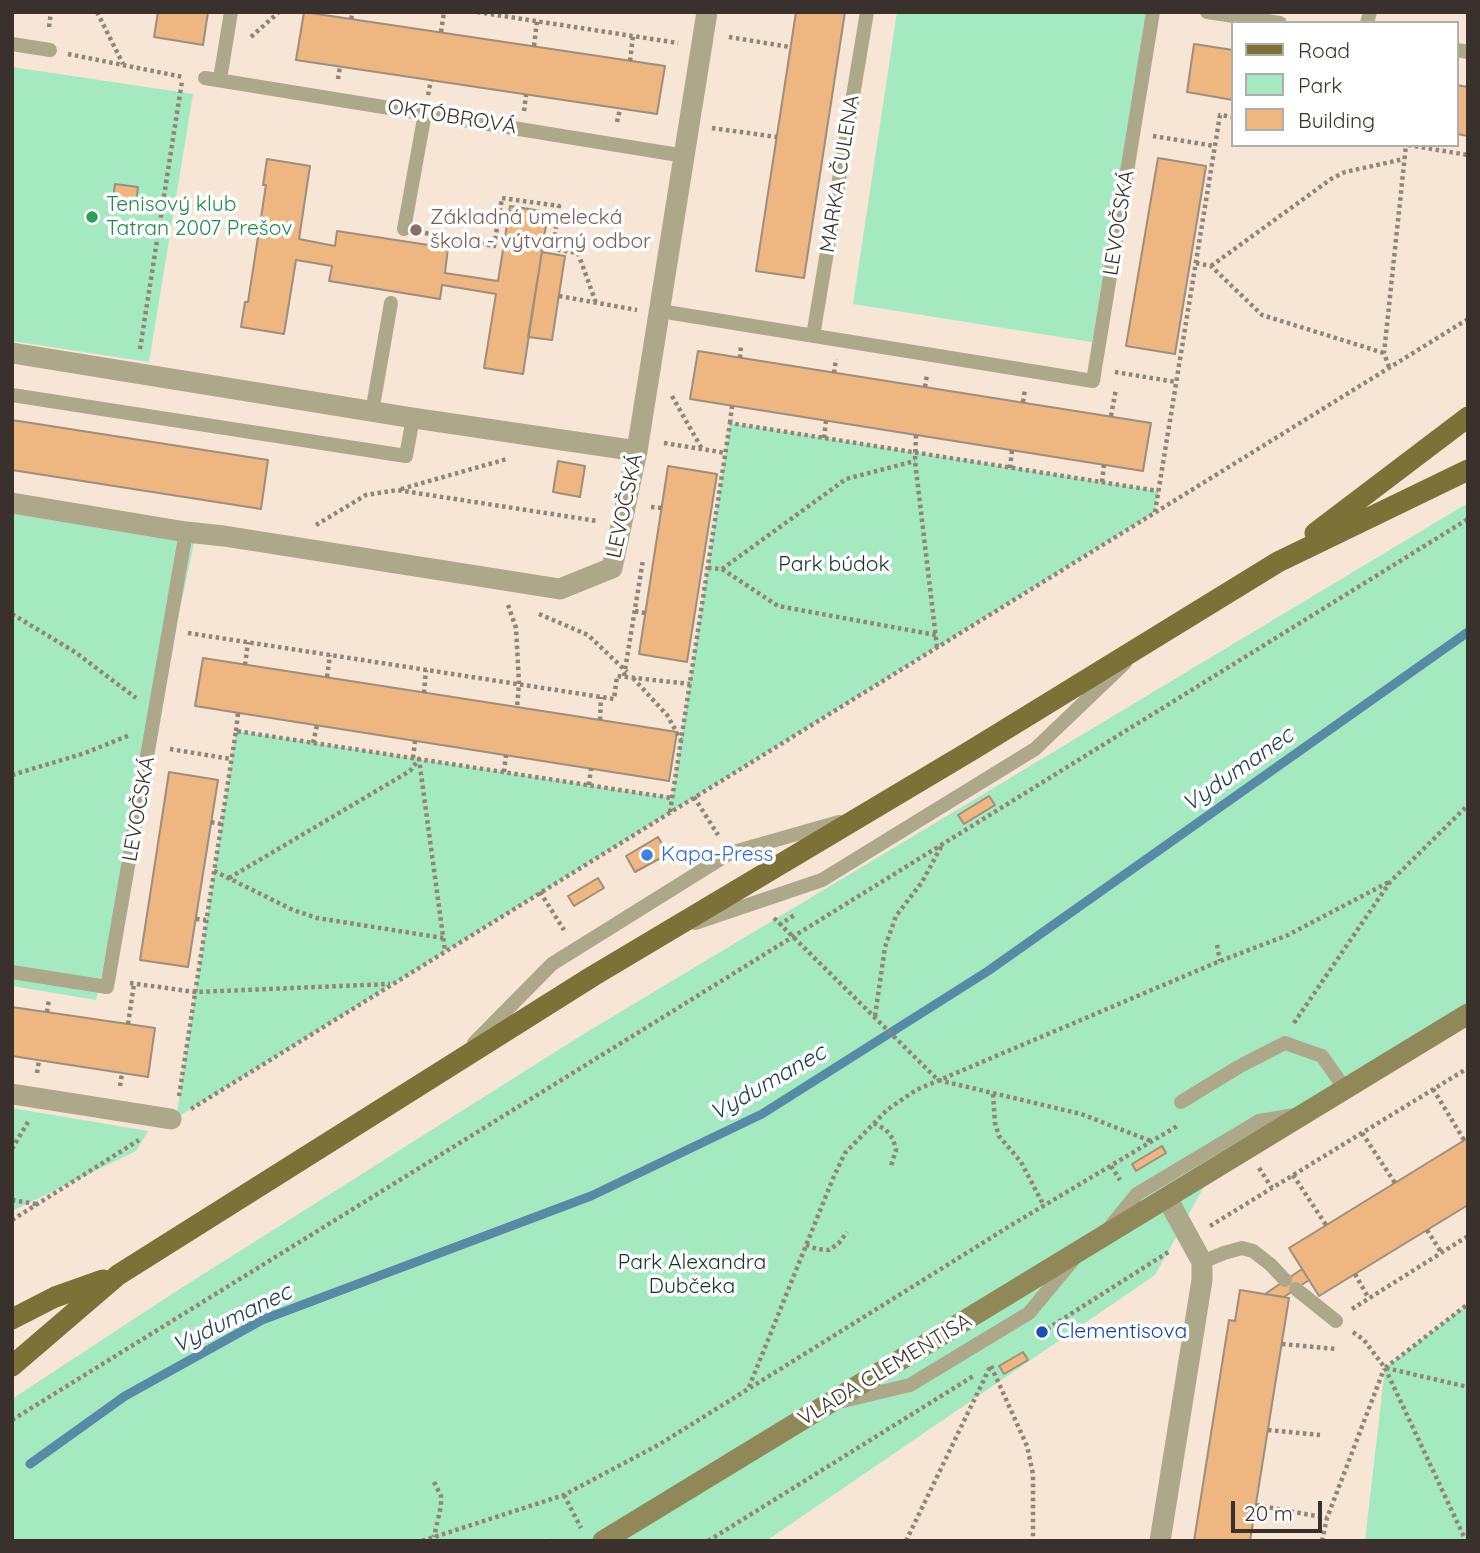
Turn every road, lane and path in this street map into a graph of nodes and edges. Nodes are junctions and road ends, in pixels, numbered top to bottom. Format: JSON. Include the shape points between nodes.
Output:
{"nodes":[{"id":1,"x":97,"y":12,"type":"edge"},
{"id":2,"x":230,"y":12,"type":"edge"},
{"id":3,"x":444,"y":12,"type":"edge"},
{"id":4,"x":477,"y":12,"type":"edge"},
{"id":5,"x":707,"y":12,"type":"edge"},
{"id":6,"x":867,"y":12,"type":"edge"},
{"id":7,"x":1153,"y":12,"type":"edge"},
{"id":8,"x":1207,"y":12,"type":"edge"},
{"id":9,"x":537,"y":21,"type":"junction"},
{"id":10,"x":1267,"y":21,"type":"edge"},
{"id":11,"x":441,"y":32,"type":"dead end"},
{"id":12,"x":633,"y":36,"type":"junction"},
{"id":13,"x":724,"y":37,"type":"dead end"},
{"id":14,"x":12,"y":44,"type":"edge"},
{"id":15,"x":683,"y":44,"type":"dead end"},
{"id":16,"x":534,"y":46,"type":"dead end"},
{"id":17,"x":790,"y":47,"type":"dead end"},
{"id":18,"x":50,"y":50,"type":"joint"},
{"id":19,"x":630,"y":61,"type":"dead end"},
{"id":20,"x":123,"y":64,"type":"junction"},
{"id":21,"x":183,"y":76,"type":"junction"},
{"id":22,"x":212,"y":79,"type":"junction"},
{"id":23,"x":425,"y":113,"type":"junction"},
{"id":24,"x":1232,"y":117,"type":"edge"},
{"id":25,"x":710,"y":128,"type":"dead end"},
{"id":26,"x":1134,"y":132,"type":"junction"},
{"id":27,"x":777,"y":137,"type":"dead end"},
{"id":28,"x":1215,"y":146,"type":"junction"},
{"id":29,"x":1407,"y":147,"type":"edge"},
{"id":30,"x":1428,"y":147,"type":"edge"},
{"id":31,"x":1468,"y":155,"type":"edge"},
{"id":32,"x":685,"y":156,"type":"junction"},
{"id":33,"x":1404,"y":159,"type":"junction"},
{"id":34,"x":404,"y":229,"type":"joint"},
{"id":35,"x":1196,"y":263,"type":"junction"},
{"id":36,"x":1212,"y":266,"type":"junction"},
{"id":37,"x":559,"y":296,"type":"dead end"},
{"id":38,"x":391,"y":303,"type":"dead end"},
{"id":39,"x":596,"y":303,"type":"junction"},
{"id":40,"x":651,"y":311,"type":"junction"},
{"id":41,"x":1181,"y":313,"type":"dead end"},
{"id":42,"x":1188,"y":313,"type":"junction"},
{"id":43,"x":1468,"y":318,"type":"edge"},
{"id":44,"x":813,"y":336,"type":"junction"},
{"id":45,"x":12,"y":353,"type":"edge"},
{"id":46,"x":1384,"y":353,"type":"junction"},
{"id":47,"x":1390,"y":367,"type":"junction"},
{"id":48,"x":1095,"y":369,"type":"junction"},
{"id":49,"x":136,"y":373,"type":"junction"},
{"id":50,"x":1118,"y":373,"type":"junction"},
{"id":51,"x":1176,"y":382,"type":"junction"},
{"id":52,"x":669,"y":391,"type":"dead end"},
{"id":53,"x":12,"y":395,"type":"edge"},
{"id":54,"x":732,"y":406,"type":"dead end"},
{"id":55,"x":372,"y":412,"type":"junction"},
{"id":56,"x":1111,"y":416,"type":"dead end"},
{"id":57,"x":1468,"y":417,"type":"edge"},
{"id":58,"x":414,"y":418,"type":"junction"},
{"id":59,"x":826,"y":421,"type":"dead end"},
{"id":60,"x":730,"y":423,"type":"junction"},
{"id":61,"x":916,"y":435,"type":"dead end"},
{"id":62,"x":824,"y":438,"type":"junction"},
{"id":63,"x":638,"y":445,"type":"junction"},
{"id":64,"x":703,"y":450,"type":"junction"},
{"id":65,"x":1012,"y":450,"type":"dead end"},
{"id":66,"x":914,"y":452,"type":"junction"},
{"id":67,"x":726,"y":453,"type":"junction"},
{"id":68,"x":516,"y":456,"type":"dead end"},
{"id":69,"x":915,"y":461,"type":"junction"},
{"id":70,"x":1104,"y":464,"type":"dead end"},
{"id":71,"x":1010,"y":468,"type":"junction"},
{"id":72,"x":1468,"y":470,"type":"edge"},
{"id":73,"x":1102,"y":482,"type":"junction"},
{"id":74,"x":397,"y":490,"type":"junction"},
{"id":75,"x":1158,"y":491,"type":"junction"},
{"id":76,"x":12,"y":503,"type":"edge"},
{"id":77,"x":651,"y":507,"type":"dead end"},
{"id":78,"x":662,"y":508,"type":"dead end"},
{"id":79,"x":1155,"y":512,"type":"junction"},
{"id":80,"x":603,"y":515,"type":"dead end"},
{"id":81,"x":1468,"y":519,"type":"edge"},
{"id":82,"x":186,"y":533,"type":"junction"},
{"id":83,"x":282,"y":545,"type":"junction"},
{"id":84,"x":1278,"y":562,"type":"junction"},
{"id":85,"x":708,"y":568,"type":"junction"},
{"id":86,"x":722,"y":569,"type":"junction"},
{"id":87,"x":518,"y":604,"type":"dead end"},
{"id":88,"x":530,"y":610,"type":"dead end"},
{"id":89,"x":635,"y":611,"type":"dead end"},
{"id":90,"x":645,"y":613,"type":"dead end"},
{"id":91,"x":12,"y":614,"type":"edge"},
{"id":92,"x":170,"y":630,"type":"junction"},
{"id":93,"x":936,"y":635,"type":"junction"},
{"id":94,"x":248,"y":642,"type":"junction"},
{"id":95,"x":1148,"y":642,"type":"junction"},
{"id":96,"x":937,"y":647,"type":"junction"},
{"id":97,"x":330,"y":655,"type":"junction"},
{"id":98,"x":245,"y":664,"type":"dead end"},
{"id":99,"x":426,"y":670,"type":"junction"},
{"id":100,"x":327,"y":677,"type":"dead end"},
{"id":101,"x":632,"y":678,"type":"junction"},
{"id":102,"x":519,"y":684,"type":"junction"},
{"id":103,"x":690,"y":684,"type":"junction"},
{"id":104,"x":424,"y":693,"type":"dead end"},
{"id":105,"x":601,"y":697,"type":"junction"},
{"id":106,"x":517,"y":707,"type":"dead end"},
{"id":107,"x":157,"y":709,"type":"junction"},
{"id":108,"x":238,"y":713,"type":"dead end"},
{"id":109,"x":600,"y":720,"type":"dead end"},
{"id":110,"x":317,"y":725,"type":"dead end"},
{"id":111,"x":153,"y":726,"type":"junction"},
{"id":112,"x":236,"y":731,"type":"junction"},
{"id":113,"x":681,"y":740,"type":"junction"},
{"id":114,"x":415,"y":741,"type":"dead end"},
{"id":115,"x":313,"y":743,"type":"junction"},
{"id":116,"x":150,"y":746,"type":"junction"},
{"id":117,"x":506,"y":755,"type":"dead end"},
{"id":118,"x":231,"y":759,"type":"junction"},
{"id":119,"x":416,"y":759,"type":"junction"},
{"id":120,"x":591,"y":768,"type":"dead end"},
{"id":121,"x":504,"y":772,"type":"junction"},
{"id":122,"x":12,"y":775,"type":"edge"},
{"id":123,"x":589,"y":785,"type":"junction"},
{"id":124,"x":672,"y":798,"type":"junction"},
{"id":125,"x":1468,"y":805,"type":"edge"},
{"id":126,"x":670,"y":812,"type":"junction"},
{"id":127,"x":864,"y":815,"type":"junction"},
{"id":128,"x":211,"y":822,"type":"dead end"},
{"id":129,"x":221,"y":824,"type":"junction"},
{"id":130,"x":943,"y":845,"type":"junction"},
{"id":131,"x":214,"y":871,"type":"junction"},
{"id":132,"x":229,"y":878,"type":"junction"},
{"id":133,"x":1390,"y":882,"type":"junction"},
{"id":134,"x":196,"y":919,"type":"dead end"},
{"id":135,"x":206,"y":920,"type":"junction"},
{"id":136,"x":668,"y":932,"type":"junction"},
{"id":137,"x":443,"y":938,"type":"junction"},
{"id":138,"x":1217,"y":945,"type":"dead end"},
{"id":139,"x":445,"y":951,"type":"junction"},
{"id":140,"x":1220,"y":961,"type":"junction"},
{"id":141,"x":12,"y":972,"type":"edge"},
{"id":142,"x":108,"y":980,"type":"junction"},
{"id":143,"x":134,"y":983,"type":"junction"},
{"id":144,"x":392,"y":984,"type":"junction"},
{"id":145,"x":195,"y":992,"type":"junction"},
{"id":146,"x":1468,"y":1014,"type":"edge"},
{"id":147,"x":128,"y":1024,"type":"dead end"},
{"id":148,"x":1285,"y":1043,"type":"junction"},
{"id":149,"x":455,"y":1062,"type":"junction"},
{"id":150,"x":1468,"y":1068,"type":"edge"},
{"id":151,"x":938,"y":1080,"type":"junction"},
{"id":152,"x":1345,"y":1089,"type":"junction"},
{"id":153,"x":1433,"y":1089,"type":"junction"},
{"id":154,"x":12,"y":1094,"type":"edge"},
{"id":155,"x":993,"y":1094,"type":"junction"},
{"id":156,"x":1181,"y":1102,"type":"dead end"},
{"id":157,"x":1306,"y":1112,"type":"junction"},
{"id":158,"x":174,"y":1119,"type":"junction"},
{"id":159,"x":1183,"y":1122,"type":"dead end"},
{"id":160,"x":874,"y":1123,"type":"junction"},
{"id":161,"x":1362,"y":1133,"type":"junction"},
{"id":162,"x":1464,"y":1140,"type":"dead end"},
{"id":163,"x":1152,"y":1142,"type":"junction"},
{"id":164,"x":891,"y":1167,"type":"dead end"},
{"id":165,"x":1293,"y":1175,"type":"junction"},
{"id":166,"x":1395,"y":1183,"type":"dead end"},
{"id":167,"x":1167,"y":1198,"type":"junction"},
{"id":168,"x":12,"y":1200,"type":"edge"},
{"id":169,"x":37,"y":1204,"type":"junction"},
{"id":170,"x":1044,"y":1206,"type":"junction"},
{"id":171,"x":12,"y":1220,"type":"edge"},
{"id":172,"x":1326,"y":1225,"type":"dead end"},
{"id":173,"x":1427,"y":1230,"type":"dead end"},
{"id":174,"x":847,"y":1232,"type":"dead end"},
{"id":175,"x":1468,"y":1236,"type":"edge"},
{"id":176,"x":1100,"y":1239,"type":"junction"},
{"id":177,"x":1189,"y":1240,"type":"junction"},
{"id":178,"x":806,"y":1245,"type":"junction"},
{"id":179,"x":1441,"y":1252,"type":"junction"},
{"id":180,"x":1202,"y":1262,"type":"junction"},
{"id":181,"x":1355,"y":1274,"type":"dead end"},
{"id":182,"x":118,"y":1275,"type":"junction"},
{"id":183,"x":1367,"y":1297,"type":"junction"},
{"id":184,"x":1468,"y":1304,"type":"edge"},
{"id":185,"x":12,"y":1319,"type":"edge"},
{"id":186,"x":1336,"y":1321,"type":"junction"},
{"id":187,"x":1042,"y":1332,"type":"dead end"},
{"id":188,"x":1282,"y":1344,"type":"dead end"},
{"id":189,"x":1336,"y":1349,"type":"dead end"},
{"id":190,"x":1001,"y":1359,"type":"dead end"},
{"id":191,"x":991,"y":1365,"type":"junction"},
{"id":192,"x":12,"y":1366,"type":"edge"},
{"id":193,"x":1385,"y":1368,"type":"junction"},
{"id":194,"x":1468,"y":1387,"type":"edge"},
{"id":195,"x":748,"y":1390,"type":"junction"},
{"id":196,"x":12,"y":1420,"type":"edge"},
{"id":197,"x":1268,"y":1430,"type":"dead end"},
{"id":198,"x":1320,"y":1435,"type":"dead end"},
{"id":199,"x":434,"y":1482,"type":"dead end"},
{"id":200,"x":564,"y":1495,"type":"junction"},
{"id":201,"x":1256,"y":1505,"type":"dead end"},
{"id":202,"x":1327,"y":1518,"type":"junction"},
{"id":203,"x":582,"y":1529,"type":"dead end"},
{"id":204,"x":434,"y":1538,"type":"junction"},
{"id":205,"x":422,"y":1541,"type":"edge"},
{"id":206,"x":603,"y":1541,"type":"edge"},
{"id":207,"x":708,"y":1541,"type":"edge"},
{"id":208,"x":906,"y":1541,"type":"edge"},
{"id":209,"x":1033,"y":1541,"type":"edge"},
{"id":210,"x":1160,"y":1541,"type":"edge"},
{"id":211,"x":1322,"y":1541,"type":"edge"},
{"id":212,"x":1466,"y":1541,"type":"edge"}],
"edges":[{"from":1,"to":20,"type":"path"},
{"from":2,"to":22,"type":"lane"},
{"from":3,"to":11,"type":"path"},
{"from":4,"to":9,"type":"path"},
{"from":5,"to":32,"type":"street"},
{"from":6,"to":44,"type":"lane","name":"MARKA ČULENA"},
{"from":7,"to":26,"type":"lane","name":"LEVOČSKÁ"},
{"from":8,"to":10,"type":"lane"},
{"from":9,"to":12,"type":"path"},
{"from":9,"to":16,"type":"path"},
{"from":12,"to":15,"type":"path"},
{"from":12,"to":19,"type":"path"},
{"from":13,"to":17,"type":"path"},
{"from":14,"to":18,"type":"lane"},
{"from":18,"to":20,"type":"path"},
{"from":20,"to":21,"type":"path"},
{"from":21,"to":22,"type":"path"},
{"from":21,"to":49,"type":"path"},
{"from":22,"to":23,"type":"lane","name":"OKTÓBROVÁ"},
{"from":23,"to":32,"type":"lane","name":"OKTÓBROVÁ"},
{"from":23,"to":34,"type":"lane"},
{"from":24,"to":28,"type":"path","via":[[1220,115]]},
{"from":25,"to":27,"type":"path"},
{"from":26,"to":28,"type":"path"},
{"from":26,"to":48,"type":"lane","name":"LEVOČSKÁ"},
{"from":28,"to":35,"type":"path"},
{"from":29,"to":33,"type":"path"},
{"from":30,"to":31,"type":"path"},
{"from":32,"to":40,"type":"street"},
{"from":33,"to":36,"type":"path","via":[[1331,179]]},
{"from":33,"to":46,"type":"path"},
{"from":34,"to":39,"type":"path","via":[[494,246],[502,198],[559,206],[553,249],[578,253]]},
{"from":35,"to":36,"type":"path"},
{"from":35,"to":42,"type":"path"},
{"from":36,"to":46,"type":"path","via":[[1262,315]]},
{"from":37,"to":39,"type":"path"},
{"from":38,"to":55,"type":"lane"},
{"from":39,"to":40,"type":"path"},
{"from":40,"to":44,"type":"lane"},
{"from":40,"to":63,"type":"street","name":"LEVOČSKÁ"},
{"from":41,"to":42,"type":"path"},
{"from":42,"to":51,"type":"path"},
{"from":43,"to":47,"type":"path"},
{"from":44,"to":48,"type":"lane","via":[[1093,381]]},
{"from":45,"to":49,"type":"street"},
{"from":46,"to":47,"type":"path"},
{"from":47,"to":79,"type":"path"},
{"from":48,"to":50,"type":"path"},
{"from":49,"to":55,"type":"street"},
{"from":50,"to":51,"type":"path"},
{"from":50,"to":56,"type":"path"},
{"from":51,"to":75,"type":"path"},
{"from":52,"to":64,"type":"path"},
{"from":53,"to":58,"type":"lane","via":[[406,456]]},
{"from":54,"to":60,"type":"path"},
{"from":55,"to":58,"type":"street"},
{"from":57,"to":84,"type":"main road"},
{"from":58,"to":63,"type":"street"},
{"from":59,"to":62,"type":"path"},
{"from":60,"to":62,"type":"path"},
{"from":60,"to":67,"type":"path"},
{"from":61,"to":66,"type":"path"},
{"from":62,"to":66,"type":"path"},
{"from":63,"to":64,"type":"path"},
{"from":63,"to":83,"type":"street","name":"LEVOČSKÁ","via":[[612,568],[560,589]]},
{"from":64,"to":67,"type":"path"},
{"from":65,"to":71,"type":"path"},
{"from":66,"to":69,"type":"path"},
{"from":66,"to":71,"type":"path"},
{"from":67,"to":85,"type":"path"},
{"from":68,"to":74,"type":"path"},
{"from":69,"to":86,"type":"path","via":[[846,479]]},
{"from":69,"to":93,"type":"path"},
{"from":70,"to":73,"type":"path"},
{"from":71,"to":73,"type":"path"},
{"from":72,"to":84,"type":"main road"},
{"from":73,"to":75,"type":"path"},
{"from":74,"to":80,"type":"path","via":[[595,522]]},
{"from":74,"to":83,"type":"path","via":[[366,495]]},
{"from":75,"to":79,"type":"path"},
{"from":76,"to":82,"type":"street"},
{"from":77,"to":78,"type":"path"},
{"from":79,"to":96,"type":"path"},
{"from":81,"to":130,"type":"path"},
{"from":82,"to":83,"type":"street","name":"LEVOČSKÁ"},
{"from":82,"to":92,"type":"lane","name":"LEVOČSKÁ"},
{"from":84,"to":95,"type":"main road"},
{"from":85,"to":86,"type":"path"},
{"from":85,"to":103,"type":"path"},
{"from":86,"to":93,"type":"path","via":[[778,606]]},
{"from":87,"to":102,"type":"path","via":[[506,599],[516,628]]},
{"from":88,"to":101,"type":"path","via":[[587,635]]},
{"from":89,"to":90,"type":"path"},
{"from":91,"to":107,"type":"path"},
{"from":92,"to":94,"type":"path"},
{"from":92,"to":107,"type":"lane","name":"LEVOČSKÁ"},
{"from":93,"to":96,"type":"path"},
{"from":94,"to":97,"type":"path"},
{"from":94,"to":98,"type":"path"},
{"from":95,"to":127,"type":"main road"},
{"from":95,"to":136,"type":"lane","via":[[1035,749],[822,880]]},
{"from":96,"to":126,"type":"path"},
{"from":97,"to":99,"type":"path"},
{"from":97,"to":100,"type":"path"},
{"from":99,"to":102,"type":"path"},
{"from":99,"to":104,"type":"path"},
{"from":101,"to":103,"type":"path"},
{"from":101,"to":105,"type":"path","via":[[617,676],[614,699]]},
{"from":101,"to":113,"type":"path","via":[[667,715]]},
{"from":102,"to":105,"type":"path"},
{"from":102,"to":106,"type":"path"},
{"from":103,"to":113,"type":"path"},
{"from":105,"to":109,"type":"path"},
{"from":107,"to":111,"type":"lane","name":"LEVOČSKÁ"},
{"from":108,"to":112,"type":"path"},
{"from":110,"to":115,"type":"path"},
{"from":111,"to":116,"type":"lane","name":"LEVOČSKÁ"},
{"from":111,"to":122,"type":"path"},
{"from":112,"to":115,"type":"path"},
{"from":112,"to":118,"type":"path"},
{"from":113,"to":124,"type":"path"},
{"from":114,"to":119,"type":"path"},
{"from":115,"to":119,"type":"path"},
{"from":116,"to":118,"type":"path"},
{"from":116,"to":142,"type":"lane","name":"LEVOČSKÁ"},
{"from":117,"to":121,"type":"path"},
{"from":118,"to":129,"type":"path"},
{"from":119,"to":121,"type":"path"},
{"from":119,"to":132,"type":"path","via":[[410,771]]},
{"from":119,"to":137,"type":"path"},
{"from":120,"to":123,"type":"path"},
{"from":121,"to":123,"type":"path"},
{"from":123,"to":124,"type":"path"},
{"from":124,"to":126,"type":"path"},
{"from":125,"to":133,"type":"path"},
{"from":126,"to":139,"type":"path"},
{"from":127,"to":136,"type":"main road"},
{"from":127,"to":149,"type":"lane","via":[[730,853],[552,964]]},
{"from":128,"to":129,"type":"path"},
{"from":129,"to":131,"type":"path"},
{"from":130,"to":151,"type":"path","via":[[896,916],[885,947],[875,1017]]},
{"from":130,"to":196,"type":"path"},
{"from":131,"to":132,"type":"path"},
{"from":131,"to":135,"type":"path"},
{"from":132,"to":137,"type":"path","via":[[317,918]]},
{"from":133,"to":140,"type":"path","via":[[1288,936]]},
{"from":133,"to":148,"type":"path","via":[[1293,1023]]},
{"from":134,"to":135,"type":"path"},
{"from":135,"to":145,"type":"path"},
{"from":136,"to":149,"type":"main road"},
{"from":137,"to":139,"type":"path"},
{"from":138,"to":140,"type":"path"},
{"from":139,"to":144,"type":"path"},
{"from":140,"to":151,"type":"path"},
{"from":141,"to":142,"type":"lane","via":[[107,987]]},
{"from":142,"to":143,"type":"path"},
{"from":143,"to":145,"type":"path"},
{"from":143,"to":147,"type":"path"},
{"from":144,"to":145,"type":"path"},
{"from":144,"to":158,"type":"path"},
{"from":145,"to":158,"type":"path"},
{"from":146,"to":152,"type":"street","name":"VLADA CLEMENTISA"},
{"from":148,"to":152,"type":"lane","via":[[1322,1056]]},
{"from":148,"to":156,"type":"lane"},
{"from":149,"to":182,"type":"main road"},
{"from":150,"to":153,"type":"path"},
{"from":151,"to":155,"type":"path"},
{"from":151,"to":160,"type":"path","via":[[909,1094]]},
{"from":152,"to":157,"type":"street","name":"VLADA CLEMENTISA"},
{"from":153,"to":161,"type":"path"},
{"from":153,"to":162,"type":"path"},
{"from":154,"to":158,"type":"street"},
{"from":155,"to":163,"type":"path","via":[[1081,1114]]},
{"from":155,"to":170,"type":"path","via":[[999,1136],[1021,1162]]},
{"from":157,"to":167,"type":"street","name":"VLADA CLEMENTISA"},
{"from":157,"to":176,"type":"lane","via":[[1259,1121],[1137,1194]]},
{"from":158,"to":169,"type":"path"},
{"from":159,"to":163,"type":"path"},
{"from":160,"to":164,"type":"path","via":[[893,1139]]},
{"from":160,"to":178,"type":"path","via":[[845,1153]]},
{"from":161,"to":165,"type":"path"},
{"from":161,"to":166,"type":"path"},
{"from":163,"to":170,"type":"path"},
{"from":165,"to":172,"type":"path"},
{"from":165,"to":177,"type":"path"},
{"from":167,"to":176,"type":"street","name":"VLADA CLEMENTISA"},
{"from":167,"to":177,"type":"street"},
{"from":168,"to":169,"type":"path"},
{"from":169,"to":171,"type":"path"},
{"from":170,"to":195,"type":"path"},
{"from":173,"to":179,"type":"path"},
{"from":174,"to":178,"type":"path","via":[[829,1250]]},
{"from":175,"to":179,"type":"path"},
{"from":176,"to":206,"type":"street","name":"VLADA CLEMENTISA"},
{"from":177,"to":180,"type":"street"},
{"from":177,"to":187,"type":"path"},
{"from":178,"to":195,"type":"path"},
{"from":179,"to":183,"type":"path"},
{"from":180,"to":186,"type":"lane","via":[[1242,1248],[1253,1251]]},
{"from":180,"to":210,"type":"street"},
{"from":181,"to":183,"type":"path"},
{"from":182,"to":185,"type":"main road","via":[[55,1297]]},
{"from":182,"to":192,"type":"main road"},
{"from":183,"to":186,"type":"path"},
{"from":184,"to":193,"type":"path"},
{"from":186,"to":193,"type":"path","via":[[1364,1339]]},
{"from":188,"to":189,"type":"path"},
{"from":190,"to":191,"type":"path"},
{"from":191,"to":207,"type":"path"},
{"from":191,"to":208,"type":"path"},
{"from":191,"to":209,"type":"path","via":[[1027,1446],[1033,1474]]},
{"from":193,"to":194,"type":"path"},
{"from":193,"to":202,"type":"path"},
{"from":193,"to":212,"type":"path"},
{"from":195,"to":200,"type":"path"},
{"from":197,"to":198,"type":"path"},
{"from":199,"to":204,"type":"path","via":[[442,1506]]},
{"from":200,"to":203,"type":"path"},
{"from":200,"to":204,"type":"path"},
{"from":201,"to":202,"type":"path"},
{"from":202,"to":211,"type":"path"},
{"from":204,"to":205,"type":"path"}]}
